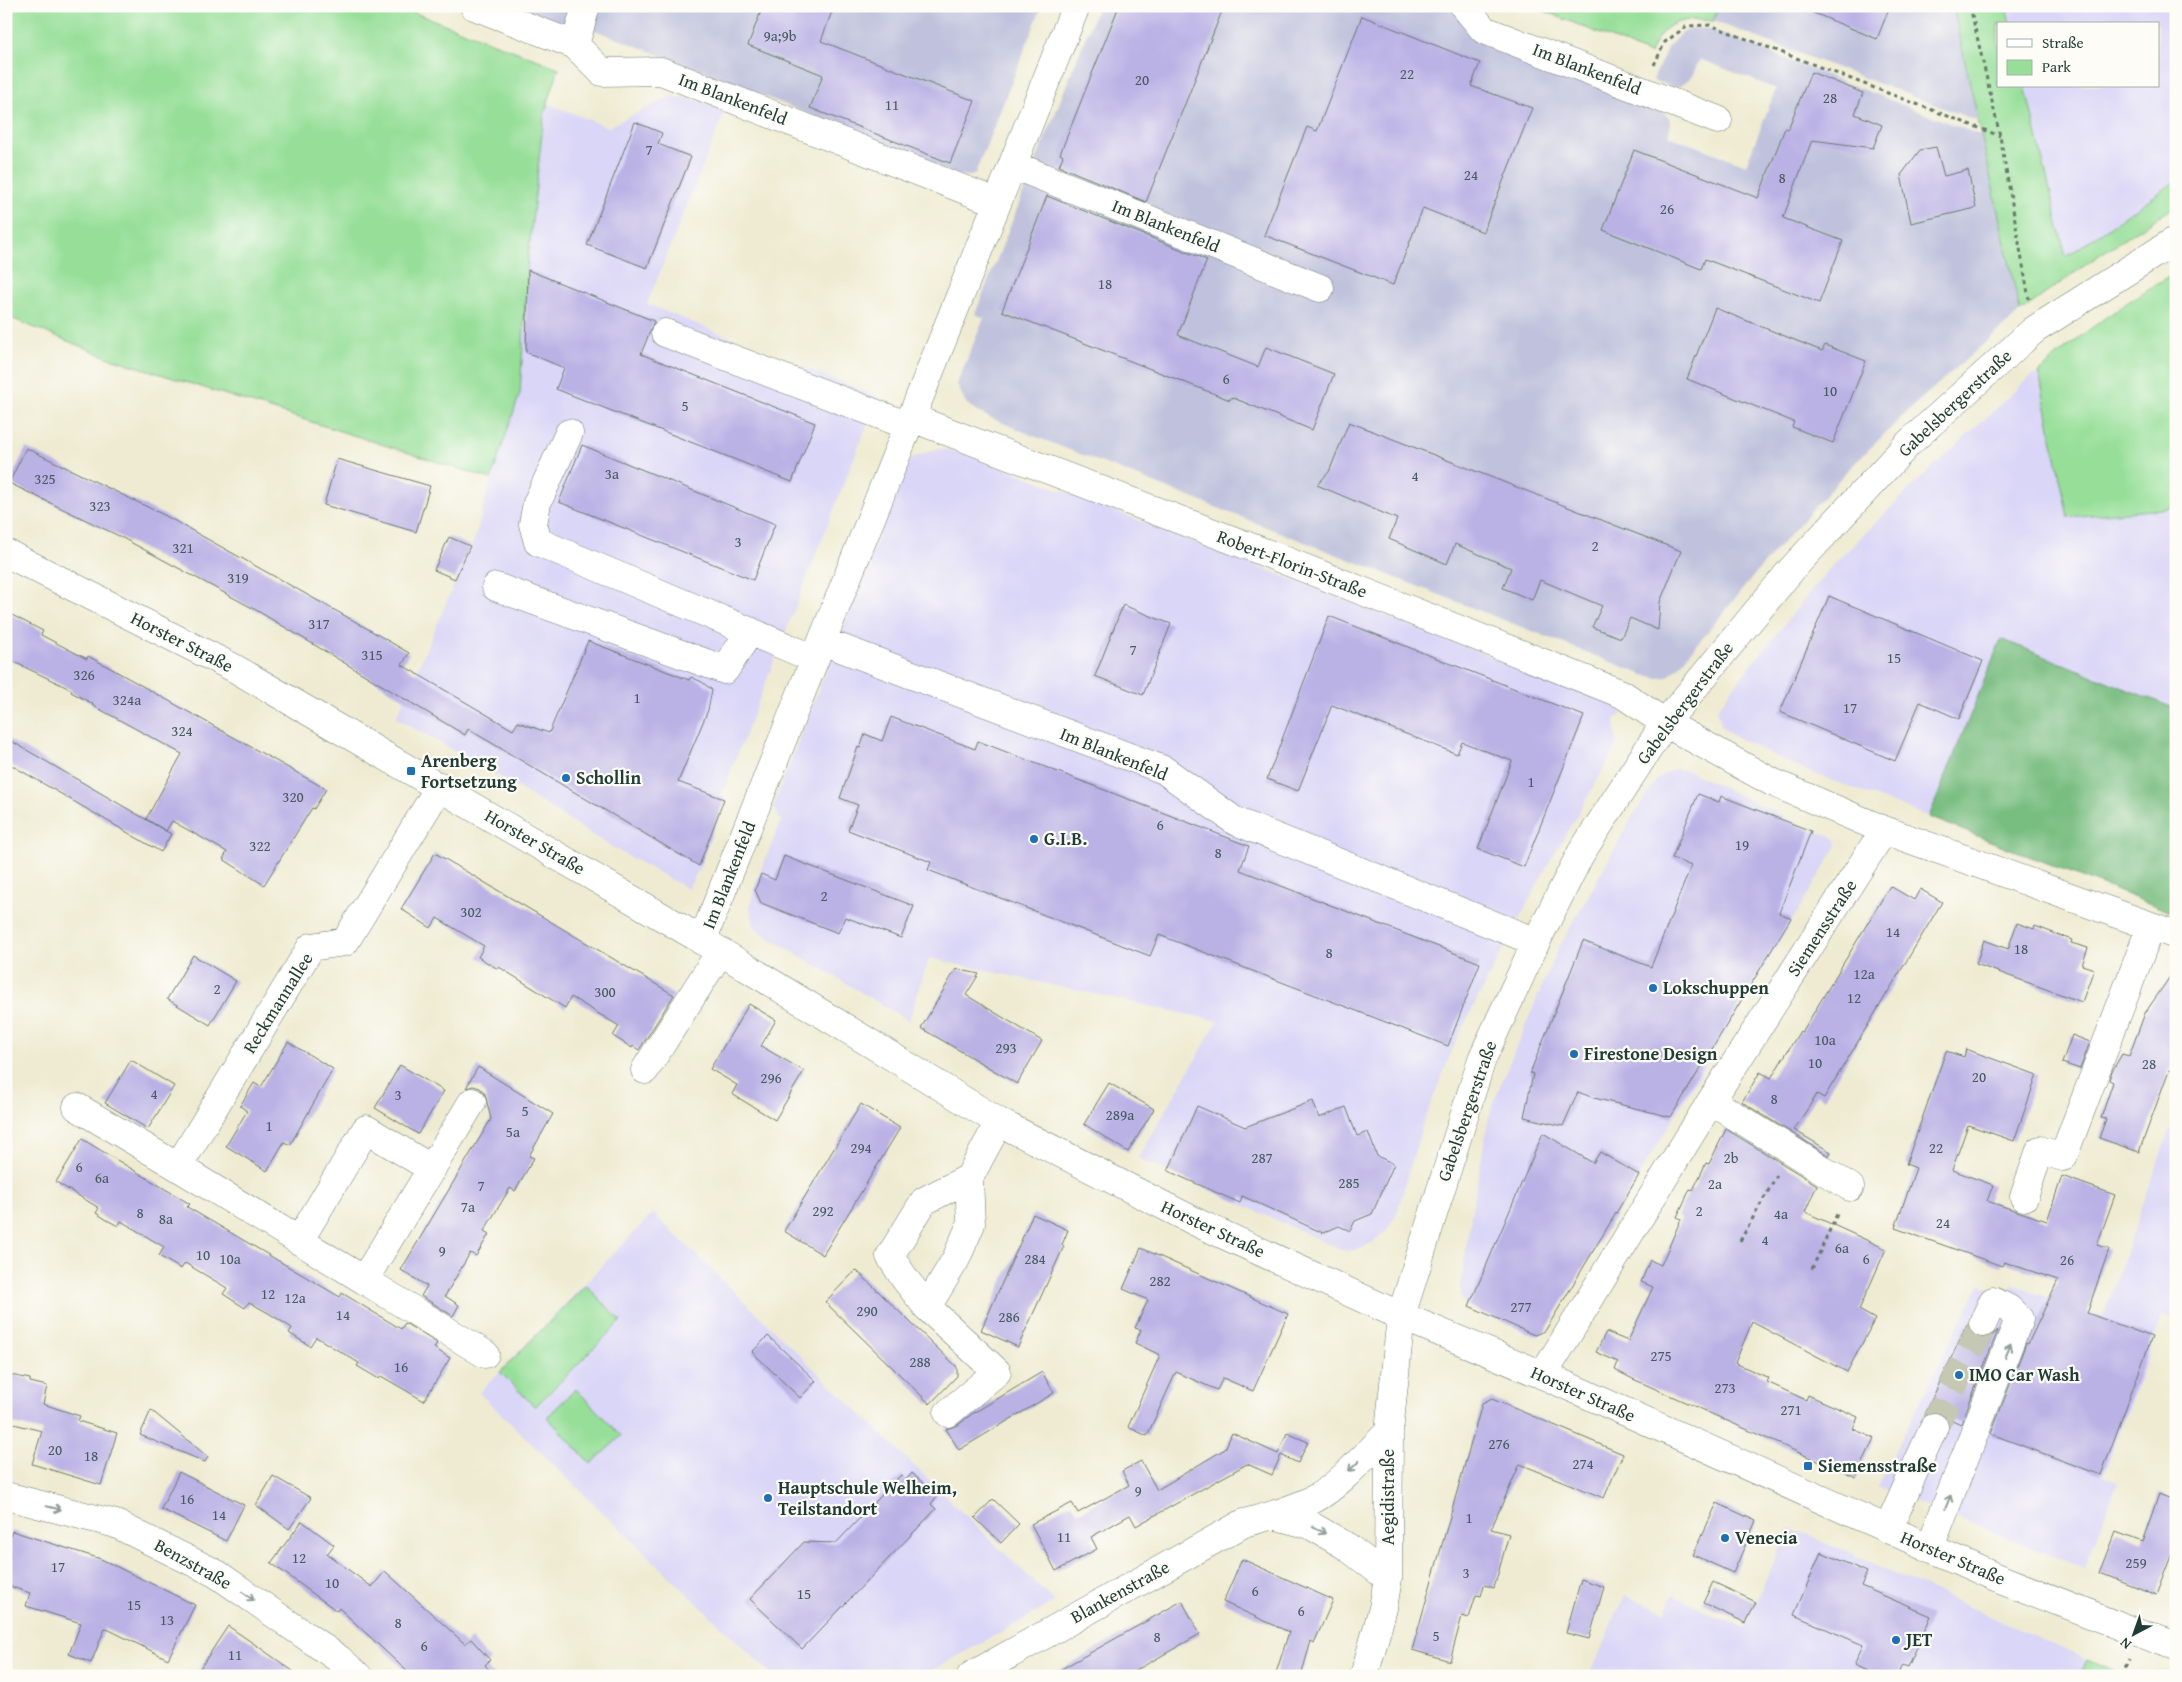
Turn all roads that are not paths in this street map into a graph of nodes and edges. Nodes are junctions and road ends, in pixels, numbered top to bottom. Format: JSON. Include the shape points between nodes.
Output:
{"nodes":[{"id":1,"x":474,"y":6,"type":"edge"},
{"id":2,"x":586,"y":6,"type":"edge"},
{"id":3,"x":1076,"y":6,"type":"edge"},
{"id":4,"x":1464,"y":6,"type":"edge"},
{"id":5,"x":575,"y":45,"type":"junction"},
{"id":6,"x":1718,"y":120,"type":"dead end"},
{"id":7,"x":1012,"y":165,"type":"junction"},
{"id":8,"x":996,"y":202,"type":"junction"},
{"id":9,"x":2176,"y":240,"type":"edge"},
{"id":10,"x":1320,"y":288,"type":"dead end"},
{"id":11,"x":665,"y":333,"type":"dead end"},
{"id":12,"x":910,"y":422,"type":"junction"},
{"id":13,"x":569,"y":433,"type":"dead end"},
{"id":14,"x":6,"y":553,"type":"edge"},
{"id":15,"x":496,"y":587,"type":"dead end"},
{"id":16,"x":750,"y":631,"type":"junction"},
{"id":17,"x":818,"y":650,"type":"junction"},
{"id":18,"x":1665,"y":723,"type":"junction"},
{"id":19,"x":440,"y":786,"type":"junction"},
{"id":20,"x":1884,"y":830,"type":"junction"},
{"id":21,"x":2163,"y":931,"type":"edge"},
{"id":22,"x":1536,"y":942,"type":"junction"},
{"id":23,"x":711,"y":946,"type":"junction"},
{"id":24,"x":645,"y":1070,"type":"dead end"},
{"id":25,"x":1711,"y":1101,"type":"junction"},
{"id":26,"x":472,"y":1102,"type":"dead end"},
{"id":27,"x":77,"y":1107,"type":"dead end"},
{"id":28,"x":999,"y":1122,"type":"junction"},
{"id":29,"x":178,"y":1166,"type":"junction"},
{"id":30,"x":432,"y":1169,"type":"junction"},
{"id":31,"x":969,"y":1178,"type":"junction"},
{"id":32,"x":1850,"y":1187,"type":"road end"},
{"id":33,"x":2024,"y":1197,"type":"dead end"},
{"id":34,"x":299,"y":1241,"type":"junction"},
{"id":35,"x":364,"y":1280,"type":"junction"},
{"id":36,"x":927,"y":1307,"type":"junction"},
{"id":37,"x":1401,"y":1316,"type":"junction"},
{"id":38,"x":1983,"y":1323,"type":"tunnel mouth"},
{"id":39,"x":485,"y":1354,"type":"dead end"},
{"id":40,"x":1543,"y":1375,"type":"junction"},
{"id":41,"x":948,"y":1413,"type":"dead end"},
{"id":42,"x":1934,"y":1427,"type":"tunnel mouth"},
{"id":43,"x":1389,"y":1432,"type":"junction"},
{"id":44,"x":6,"y":1496,"type":"edge"},
{"id":45,"x":1272,"y":1515,"type":"junction"},
{"id":46,"x":1888,"y":1529,"type":"junction"},
{"id":47,"x":1930,"y":1547,"type":"junction"},
{"id":48,"x":1388,"y":1578,"type":"junction"},
{"id":49,"x":2176,"y":1646,"type":"edge"},
{"id":50,"x":358,"y":1676,"type":"edge"},
{"id":51,"x":970,"y":1676,"type":"edge"},
{"id":52,"x":1364,"y":1676,"type":"edge"}],
"edges":[{"from":1,"to":5,"type":"street","name":"Im Blankenfeld"},
{"from":2,"to":5,"type":"street"},
{"from":3,"to":7,"type":"street","name":"Im Blankenfeld"},
{"from":4,"to":6,"type":"street","name":"Im Blankenfeld","via":[[1484,30]]},
{"from":5,"to":8,"type":"street","name":"Im Blankenfeld","via":[[602,72],[661,71]]},
{"from":7,"to":8,"type":"street","name":"Im Blankenfeld"},
{"from":7,"to":10,"type":"street","name":"Im Blankenfeld"},
{"from":8,"to":12,"type":"street","name":"Im Blankenfeld"},
{"from":9,"to":18,"type":"street","name":"Gabelsbergerstraße","via":[[2034,330],[1896,457],[1792,569]]},
{"from":11,"to":12,"type":"street","name":"Robert-Florin-Straße"},
{"from":12,"to":17,"type":"street","name":"Im Blankenfeld"},
{"from":12,"to":18,"type":"street","name":"Robert-Florin-Straße","via":[[1256,549],[1622,694]]},
{"from":13,"to":16,"type":"street","via":[[537,503],[533,524],[538,542]]},
{"from":14,"to":19,"type":"street","name":"Horster Straße","via":[[234,668]]},
{"from":15,"to":16,"type":"street","via":[[724,670]]},
{"from":16,"to":17,"type":"street"},
{"from":17,"to":22,"type":"street","name":"Im Blankenfeld","via":[[1164,770],[1235,821]]},
{"from":17,"to":23,"type":"street","name":"Im Blankenfeld"},
{"from":18,"to":20,"type":"street","via":[[1772,782]]},
{"from":18,"to":22,"type":"street","name":"Gabelsbergerstraße","via":[[1581,852]]},
{"from":19,"to":23,"type":"street","name":"Horster Straße"},
{"from":19,"to":29,"type":"street","name":"Reckmannallee","via":[[345,942],[311,946]]},
{"from":20,"to":21,"type":"street"},
{"from":20,"to":25,"type":"street","name":"Siemensstraße"},
{"from":21,"to":33,"type":"street","via":[[2063,1157],[2040,1150]]},
{"from":22,"to":37,"type":"street","name":"Gabelsbergerstraße","via":[[1482,1059]]},
{"from":23,"to":24,"type":"street","name":"Im Blankenfeld"},
{"from":23,"to":28,"type":"street","name":"Horster Straße"},
{"from":25,"to":32,"type":"street"},
{"from":25,"to":40,"type":"street","name":"Siemensstraße"},
{"from":26,"to":30,"type":"street"},
{"from":27,"to":29,"type":"street"},
{"from":28,"to":31,"type":"street"},
{"from":28,"to":37,"type":"street","name":"Horster Straße","via":[[1200,1224]]},
{"from":29,"to":34,"type":"street"},
{"from":30,"to":34,"type":"street","via":[[366,1129]]},
{"from":30,"to":35,"type":"street"},
{"from":31,"to":36,"type":"street","via":[[971,1224],[956,1259]]},
{"from":31,"to":36,"type":"street","via":[[924,1201],[890,1256]]},
{"from":34,"to":35,"type":"street"},
{"from":35,"to":39,"type":"street"},
{"from":36,"to":41,"type":"street","via":[[997,1372]]},
{"from":37,"to":40,"type":"street","name":"Horster Straße"},
{"from":37,"to":43,"type":"street","name":"Aegidistraße"},
{"from":47,"to":38,"type":"street","one_way":true,"via":[[2019,1319],[2009,1309],[1992,1301]]},
{"from":40,"to":46,"type":"street","name":"Horster Straße"},
{"from":42,"to":46,"type":"street"},
{"from":43,"to":45,"type":"street","name":"Blankenstraße","one_way":true,"via":[[1315,1498]]},
{"from":43,"to":48,"type":"street","name":"Aegidistraße"},
{"from":44,"to":50,"type":"street","name":"Benzstraße","one_way":true,"via":[[116,1524],[208,1570],[339,1659]]},
{"from":45,"to":48,"type":"street","one_way":true,"via":[[1310,1525],[1346,1546]]},
{"from":45,"to":51,"type":"street","name":"Blankenstraße","via":[[1244,1523]]},
{"from":46,"to":47,"type":"street","name":"Horster Straße"},
{"from":47,"to":49,"type":"street","name":"Horster Straße","via":[[2047,1597]]},
{"from":48,"to":52,"type":"street","name":"Aegidistraße"}]}
